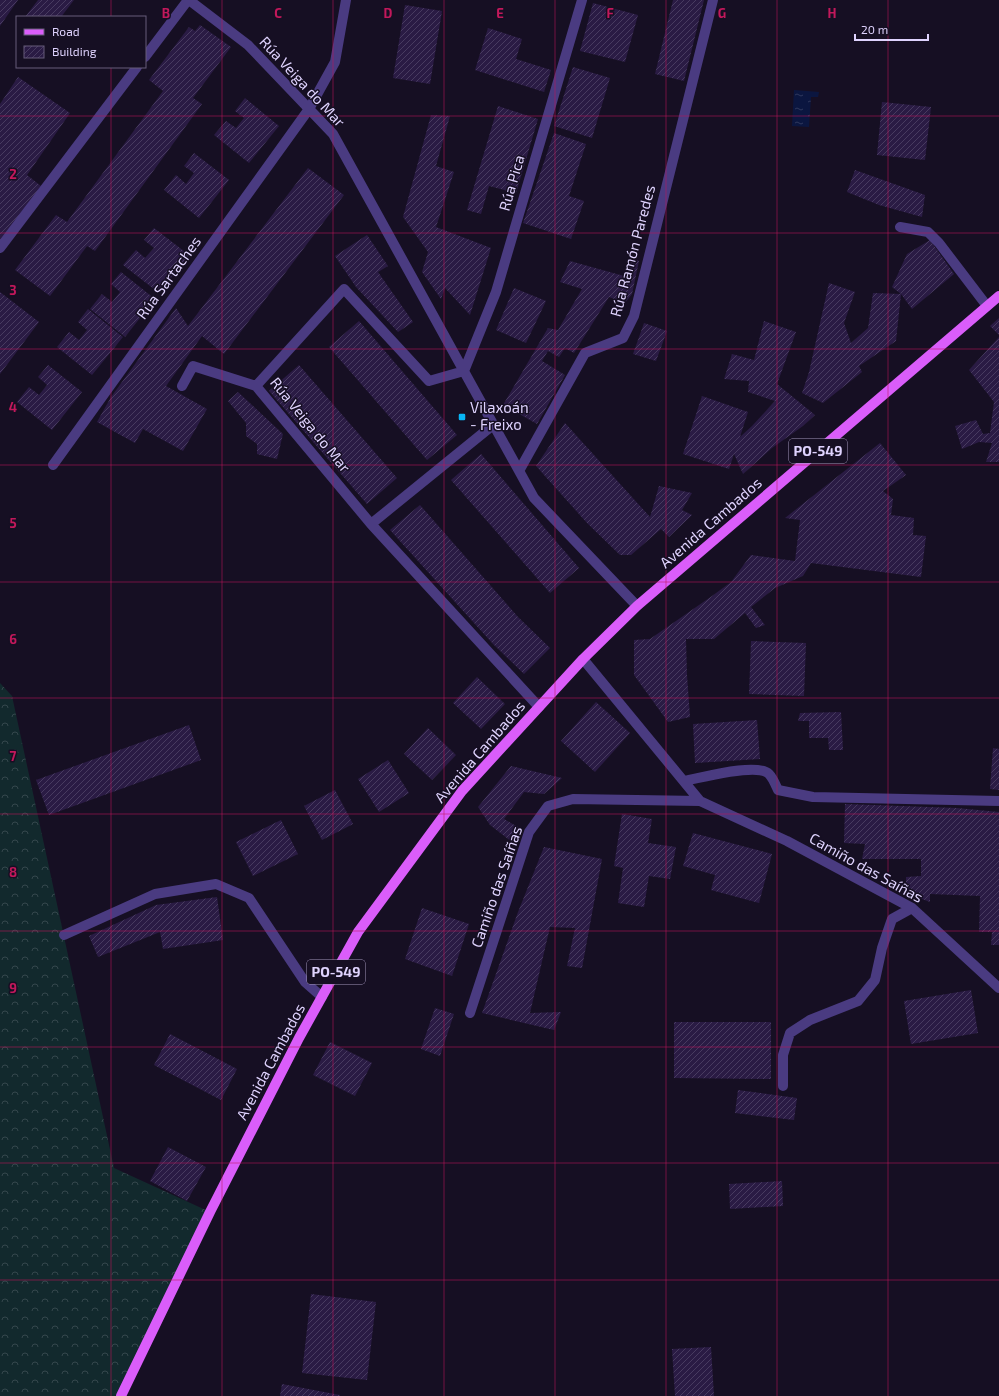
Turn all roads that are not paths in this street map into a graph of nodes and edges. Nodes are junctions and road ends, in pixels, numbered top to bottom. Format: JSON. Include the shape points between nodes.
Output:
{"nodes":[{"id":1,"x":189,"y":0,"type":"edge"},
{"id":2,"x":346,"y":0,"type":"edge"},
{"id":3,"x":582,"y":0,"type":"edge"},
{"id":4,"x":713,"y":0,"type":"edge"},
{"id":5,"x":146,"y":56,"type":"edge"},
{"id":6,"x":137,"y":68,"type":"edge"},
{"id":7,"x":309,"y":109,"type":"junction"},
{"id":8,"x":900,"y":227,"type":"dead end"},
{"id":9,"x":0,"y":248,"type":"edge"},
{"id":10,"x":999,"y":296,"type":"edge"},
{"id":11,"x":987,"y":306,"type":"junction"},
{"id":12,"x":464,"y":371,"type":"junction"},
{"id":13,"x":182,"y":386,"type":"dead end"},
{"id":14,"x":256,"y":386,"type":"junction"},
{"id":15,"x":493,"y":425,"type":"junction"},
{"id":16,"x":53,"y":465,"type":"dead end"},
{"id":17,"x":519,"y":472,"type":"junction"},
{"id":18,"x":371,"y":524,"type":"junction"},
{"id":19,"x":637,"y":606,"type":"junction"},
{"id":20,"x":583,"y":660,"type":"junction"},
{"id":21,"x":539,"y":707,"type":"junction"},
{"id":22,"x":684,"y":781,"type":"junction"},
{"id":23,"x":700,"y":801,"type":"junction"},
{"id":24,"x":999,"y":801,"type":"edge"},
{"id":25,"x":912,"y":908,"type":"junction"},
{"id":26,"x":64,"y":935,"type":"dead end"},
{"id":27,"x":999,"y":988,"type":"edge"},
{"id":28,"x":322,"y":997,"type":"junction"},
{"id":29,"x":470,"y":1013,"type":"dead end"},
{"id":30,"x":783,"y":1086,"type":"dead end"},
{"id":31,"x":121,"y":1396,"type":"edge"}],
"edges":[{"from":1,"to":5,"type":"street"},
{"from":1,"to":7,"type":"street","name":"Rúa Veiga do Mar","via":[[248,45]]},
{"from":2,"to":7,"type":"street","name":"Rúa Sartaches","via":[[335,62]]},
{"from":3,"to":12,"type":"street","name":"Rúa Pica","via":[[496,292]]},
{"from":4,"to":17,"type":"street","name":"Rúa Ramón Paredes","via":[[634,316],[624,338],[585,353]]},
{"from":6,"to":9,"type":"street"},
{"from":7,"to":12,"type":"street","name":"Rúa Veiga do Mar","via":[[333,134]]},
{"from":7,"to":16,"type":"street","name":"Rúa Sartaches"},
{"from":8,"to":11,"type":"street","via":[[928,232]]},
{"from":10,"to":11,"type":"main road","name":"Avenida Cambados","number":"PO-549"},
{"from":11,"to":19,"type":"main road","name":"Avenida Cambados","number":"PO-549"},
{"from":12,"to":14,"type":"street","name":"Rúa Veiga do Mar","via":[[429,380],[344,289]]},
{"from":12,"to":15,"type":"street","name":"Rúa Veiga do Mar"},
{"from":13,"to":14,"type":"street","via":[[193,366]]},
{"from":14,"to":18,"type":"street","name":"Rúa Veiga do Mar"},
{"from":15,"to":17,"type":"street","name":"Rúa Veiga do Mar"},
{"from":15,"to":18,"type":"street"},
{"from":17,"to":19,"type":"street","name":"Rúa Veiga do Mar","via":[[534,498]]},
{"from":18,"to":21,"type":"street","name":"Rúa Veiga do Mar"},
{"from":19,"to":20,"type":"main road","name":"Avenida Cambados","number":"PO-549"},
{"from":20,"to":21,"type":"main road","name":"Avenida Cambados","number":"PO-549"},
{"from":20,"to":22,"type":"street","name":"Camiño das Saíñas"},
{"from":21,"to":28,"type":"main road","name":"Avenida Cambados","number":"PO-549","via":[[462,791],[358,932]]},
{"from":22,"to":23,"type":"street","name":"Camiño das Saíñas"},
{"from":22,"to":24,"type":"street","via":[[758,769],[769,774],[778,790],[813,797]]},
{"from":23,"to":25,"type":"street","name":"Camiño das Saíñas","via":[[787,841]]},
{"from":23,"to":29,"type":"street","name":"Camiño das Saíñas","via":[[573,799],[548,806],[529,832]]},
{"from":25,"to":27,"type":"street","name":"Camiño das Saíñas"},
{"from":25,"to":30,"type":"street","via":[[892,919],[875,980],[858,1001],[810,1020],[790,1034],[783,1056]]},
{"from":26,"to":28,"type":"street","via":[[155,894],[216,884],[249,898],[305,982]]},
{"from":28,"to":31,"type":"main road","name":"Avenida Cambados","number":"PO-549","via":[[210,1212]]}]}
